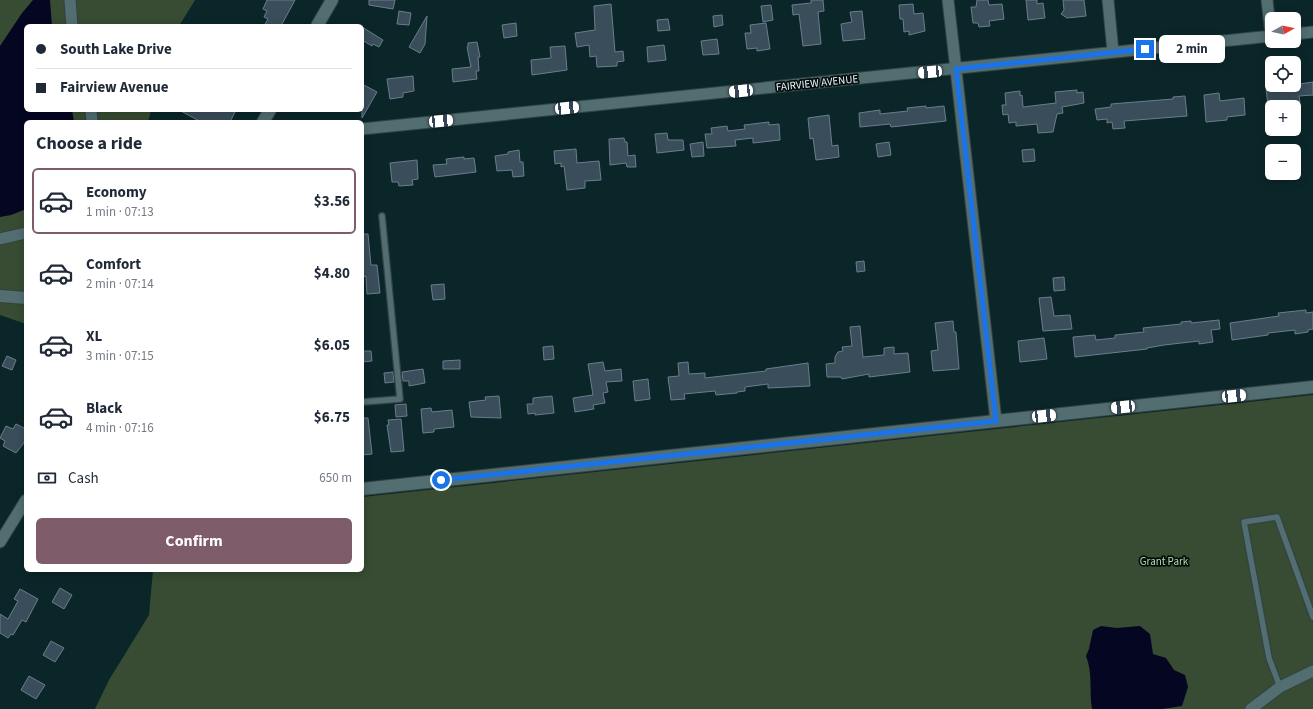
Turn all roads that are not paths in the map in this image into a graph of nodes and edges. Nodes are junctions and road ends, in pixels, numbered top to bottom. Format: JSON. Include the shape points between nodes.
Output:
{"nodes":[{"id":1,"x":70,"y":0,"type":"edge"},
{"id":2,"x":332,"y":0,"type":"edge"},
{"id":3,"x":948,"y":0,"type":"edge"},
{"id":4,"x":1108,"y":0,"type":"edge"},
{"id":5,"x":1267,"y":0,"type":"edge"},
{"id":6,"x":1268,"y":12,"type":"edge"},
{"id":7,"x":72,"y":24,"type":"edge"},
{"id":8,"x":318,"y":24,"type":"edge"},
{"id":9,"x":1313,"y":32,"type":"edge"},
{"id":10,"x":1301,"y":33,"type":"edge"},
{"id":11,"x":1265,"y":37,"type":"edge"},
{"id":12,"x":1113,"y":52,"type":"junction"},
{"id":13,"x":956,"y":69,"type":"junction"},
{"id":14,"x":364,"y":129,"type":"edge"},
{"id":15,"x":382,"y":216,"type":"dead end"},
{"id":16,"x":24,"y":233,"type":"edge"},
{"id":17,"x":0,"y":239,"type":"edge"},
{"id":18,"x":0,"y":296,"type":"edge"},
{"id":19,"x":24,"y":298,"type":"edge"},
{"id":20,"x":1313,"y":387,"type":"edge"},
{"id":21,"x":364,"y":402,"type":"edge"},
{"id":22,"x":996,"y":421,"type":"junction"},
{"id":23,"x":364,"y":489,"type":"edge"},
{"id":24,"x":24,"y":503,"type":"edge"},
{"id":25,"x":0,"y":542,"type":"edge"},
{"id":26,"x":1313,"y":617,"type":"edge"},
{"id":27,"x":1313,"y":671,"type":"edge"},
{"id":28,"x":1280,"y":687,"type":"junction"},
{"id":29,"x":1251,"y":709,"type":"edge"}],
"edges":[{"from":1,"to":7,"type":"street"},
{"from":2,"to":8,"type":"street"},
{"from":3,"to":13,"type":"street"},
{"from":4,"to":12,"type":"street"},
{"from":5,"to":6,"type":"street"},
{"from":9,"to":10,"type":"street"},
{"from":11,"to":12,"type":"street","name":"FAIRVIEW AVENUE"},
{"from":12,"to":13,"type":"street","name":"FAIRVIEW AVENUE"},
{"from":13,"to":14,"type":"street","name":"FAIRVIEW AVENUE"},
{"from":13,"to":22,"type":"street"},
{"from":15,"to":21,"type":"lane","via":[[400,399]]},
{"from":16,"to":17,"type":"street"},
{"from":18,"to":19,"type":"street"},
{"from":20,"to":22,"type":"street"},
{"from":22,"to":23,"type":"street"},
{"from":24,"to":25,"type":"street"},
{"from":26,"to":28,"type":"lane","via":[[1277,517],[1244,522],[1269,658]]},
{"from":27,"to":28,"type":"street"},
{"from":28,"to":29,"type":"street"}]}
